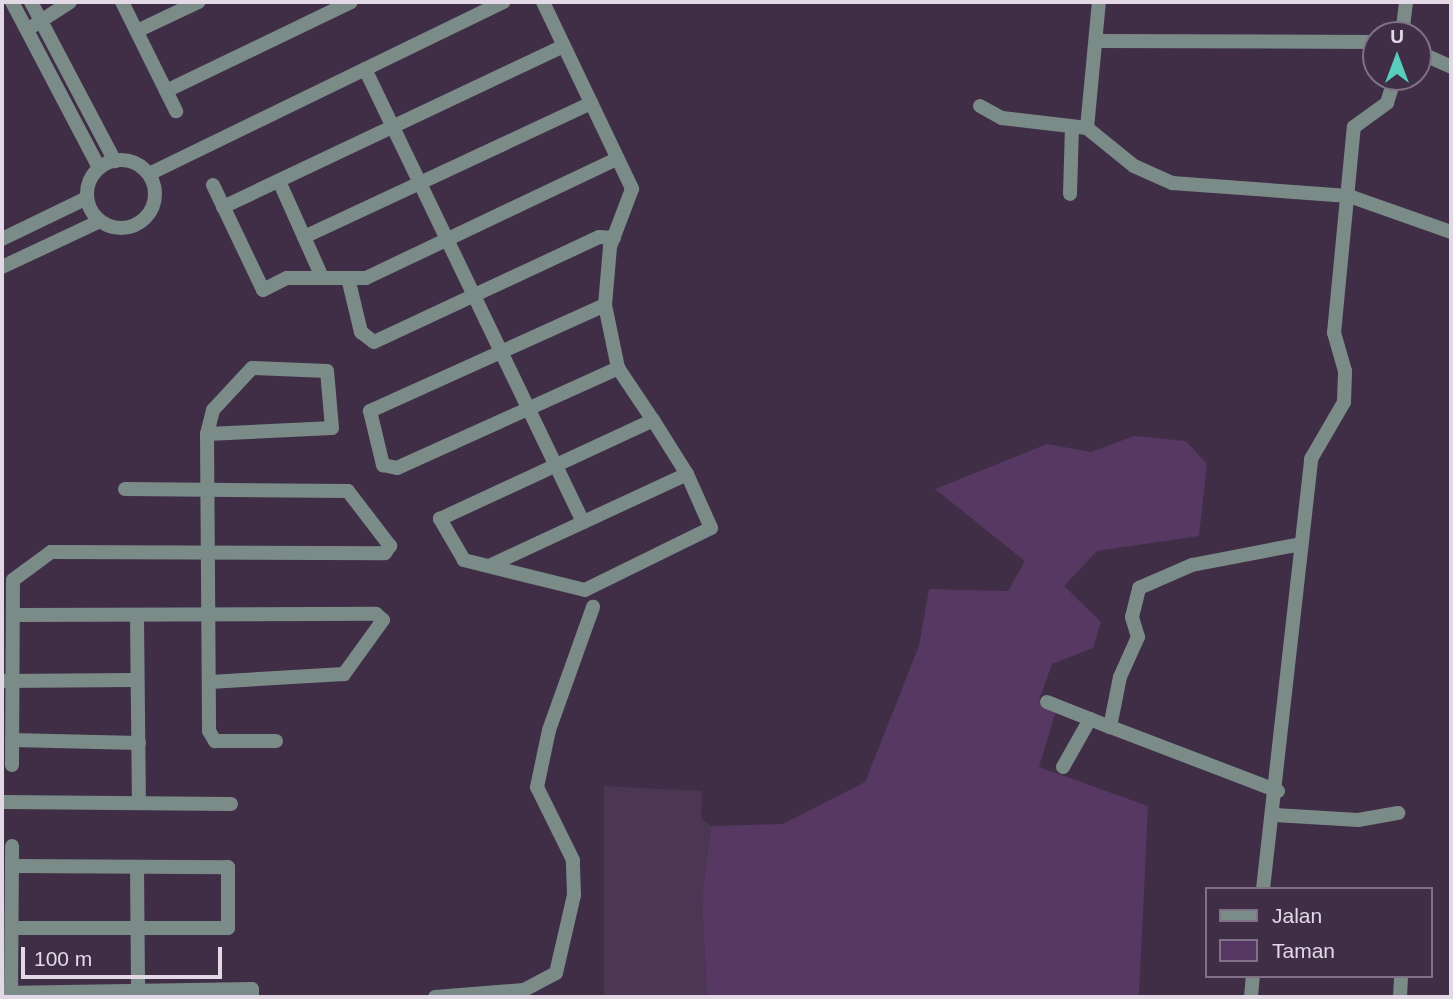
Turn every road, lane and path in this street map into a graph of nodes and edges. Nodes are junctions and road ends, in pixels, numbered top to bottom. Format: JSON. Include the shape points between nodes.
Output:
{"nodes":[{"id":1,"x":12,"y":2,"type":"edge"},
{"id":2,"x":31,"y":2,"type":"edge"},
{"id":3,"x":70,"y":2,"type":"edge"},
{"id":4,"x":122,"y":2,"type":"edge"},
{"id":5,"x":198,"y":2,"type":"edge"},
{"id":6,"x":351,"y":2,"type":"edge"},
{"id":7,"x":504,"y":2,"type":"edge"},
{"id":8,"x":543,"y":2,"type":"edge"},
{"id":9,"x":1099,"y":2,"type":"edge"},
{"id":10,"x":1406,"y":2,"type":"edge"},
{"id":11,"x":1404,"y":21,"type":"edge"},
{"id":12,"x":33,"y":26,"type":"junction"},
{"id":13,"x":137,"y":31,"type":"junction"},
{"id":14,"x":1097,"y":41,"type":"junction"},
{"id":15,"x":1362,"y":43,"type":"edge"},
{"id":16,"x":564,"y":46,"type":"junction"},
{"id":17,"x":1432,"y":58,"type":"edge"},
{"id":18,"x":1451,"y":67,"type":"edge"},
{"id":19,"x":365,"y":69,"type":"junction"},
{"id":20,"x":166,"y":91,"type":"junction"},
{"id":21,"x":1391,"y":91,"type":"edge"},
{"id":22,"x":591,"y":103,"type":"junction"},
{"id":23,"x":980,"y":106,"type":"dead end"},
{"id":24,"x":176,"y":111,"type":"dead end"},
{"id":25,"x":393,"y":127,"type":"junction"},
{"id":26,"x":1080,"y":127,"type":"junction"},
{"id":27,"x":617,"y":159,"type":"junction"},
{"id":28,"x":115,"y":160,"type":"junction"},
{"id":29,"x":99,"y":168,"type":"junction"},
{"id":30,"x":149,"y":174,"type":"junction"},
{"id":31,"x":279,"y":181,"type":"junction"},
{"id":32,"x":420,"y":183,"type":"junction"},
{"id":33,"x":213,"y":185,"type":"dead end"},
{"id":34,"x":1070,"y":194,"type":"dead end"},
{"id":35,"x":1349,"y":196,"type":"junction"},
{"id":36,"x":87,"y":198,"type":"junction"},
{"id":37,"x":223,"y":207,"type":"junction"},
{"id":38,"x":100,"y":221,"type":"junction"},
{"id":39,"x":1451,"y":232,"type":"edge"},
{"id":40,"x":304,"y":237,"type":"junction"},
{"id":41,"x":614,"y":238,"type":"junction"},
{"id":42,"x":2,"y":239,"type":"edge"},
{"id":43,"x":447,"y":239,"type":"junction"},
{"id":44,"x":2,"y":267,"type":"edge"},
{"id":45,"x":322,"y":277,"type":"junction"},
{"id":46,"x":348,"y":278,"type":"junction"},
{"id":47,"x":474,"y":295,"type":"junction"},
{"id":48,"x":605,"y":305,"type":"junction"},
{"id":49,"x":501,"y":352,"type":"junction"},
{"id":50,"x":618,"y":368,"type":"junction"},
{"id":51,"x":528,"y":408,"type":"junction"},
{"id":52,"x":653,"y":421,"type":"junction"},
{"id":53,"x":207,"y":434,"type":"junction"},
{"id":54,"x":556,"y":466,"type":"junction"},
{"id":55,"x":687,"y":474,"type":"junction"},
{"id":56,"x":125,"y":489,"type":"dead end"},
{"id":57,"x":206,"y":489,"type":"junction"},
{"id":58,"x":583,"y":522,"type":"junction"},
{"id":59,"x":1301,"y":544,"type":"junction"},
{"id":60,"x":208,"y":555,"type":"junction"},
{"id":61,"x":491,"y":565,"type":"junction"},
{"id":62,"x":593,"y":607,"type":"dead end"},
{"id":63,"x":208,"y":614,"type":"junction"},
{"id":64,"x":14,"y":615,"type":"junction"},
{"id":65,"x":138,"y":617,"type":"junction"},
{"id":66,"x":135,"y":680,"type":"junction"},
{"id":67,"x":7,"y":681,"type":"edge"},
{"id":68,"x":210,"y":682,"type":"junction"},
{"id":69,"x":1047,"y":702,"type":"dead end"},
{"id":70,"x":1090,"y":719,"type":"junction"},
{"id":71,"x":1110,"y":727,"type":"junction"},
{"id":72,"x":12,"y":740,"type":"junction"},
{"id":73,"x":276,"y":741,"type":"dead end"},
{"id":74,"x":139,"y":743,"type":"junction"},
{"id":75,"x":12,"y":765,"type":"dead end"},
{"id":76,"x":1063,"y":767,"type":"dead end"},
{"id":77,"x":1278,"y":792,"type":"junction"},
{"id":78,"x":2,"y":802,"type":"edge"},
{"id":79,"x":139,"y":803,"type":"junction"},
{"id":80,"x":231,"y":804,"type":"dead end"},
{"id":81,"x":1398,"y":813,"type":"dead end"},
{"id":82,"x":1275,"y":816,"type":"junction"},
{"id":83,"x":12,"y":846,"type":"dead end"},
{"id":84,"x":12,"y":866,"type":"junction"},
{"id":85,"x":137,"y":867,"type":"junction"},
{"id":86,"x":1263,"y":887,"type":"edge"},
{"id":87,"x":12,"y":928,"type":"junction"},
{"id":88,"x":138,"y":928,"type":"junction"},
{"id":89,"x":1253,"y":978,"type":"edge"},
{"id":90,"x":1401,"y":978,"type":"edge"},
{"id":91,"x":138,"y":991,"type":"junction"},
{"id":92,"x":8,"y":994,"type":"edge"},
{"id":93,"x":112,"y":994,"type":"edge"},
{"id":94,"x":165,"y":994,"type":"edge"},
{"id":95,"x":252,"y":997,"type":"edge"},
{"id":96,"x":435,"y":997,"type":"edge"},
{"id":97,"x":1251,"y":997,"type":"edge"},
{"id":98,"x":1399,"y":997,"type":"edge"}],
"edges":[{"from":1,"to":12,"type":"street"},
{"from":2,"to":12,"type":"street"},
{"from":3,"to":12,"type":"street"},
{"from":4,"to":13,"type":"street"},
{"from":5,"to":13,"type":"street"},
{"from":6,"to":20,"type":"street"},
{"from":7,"to":19,"type":"street"},
{"from":8,"to":16,"type":"street"},
{"from":9,"to":14,"type":"street"},
{"from":10,"to":11,"type":"street"},
{"from":12,"to":28,"type":"street"},
{"from":12,"to":29,"type":"street"},
{"from":13,"to":20,"type":"street"},
{"from":14,"to":15,"type":"street"},
{"from":14,"to":26,"type":"street"},
{"from":16,"to":22,"type":"street"},
{"from":16,"to":25,"type":"street"},
{"from":17,"to":18,"type":"street"},
{"from":19,"to":25,"type":"street"},
{"from":19,"to":30,"type":"street"},
{"from":20,"to":24,"type":"street"},
{"from":21,"to":35,"type":"street","via":[[1387,103],[1356,121]]},
{"from":22,"to":27,"type":"street"},
{"from":22,"to":32,"type":"street"},
{"from":23,"to":26,"type":"street","via":[[1002,118]]},
{"from":25,"to":31,"type":"street"},
{"from":25,"to":32,"type":"street"},
{"from":26,"to":34,"type":"street"},
{"from":26,"to":35,"type":"street","via":[[1134,166],[1172,183]]},
{"from":27,"to":41,"type":"street","via":[[633,198]]},
{"from":27,"to":43,"type":"street"},
{"from":28,"to":29,"type":"street"},
{"from":28,"to":30,"type":"street"},
{"from":29,"to":36,"type":"street"},
{"from":30,"to":38,"type":"street","via":[[155,187],[150,214],[126,228]]},
{"from":31,"to":37,"type":"street"},
{"from":31,"to":40,"type":"street"},
{"from":32,"to":40,"type":"street"},
{"from":32,"to":43,"type":"street"},
{"from":33,"to":37,"type":"street"},
{"from":35,"to":39,"type":"street"},
{"from":35,"to":59,"type":"street","via":[[1334,333],[1345,370],[1344,402],[1311,458]]},
{"from":36,"to":38,"type":"street"},
{"from":36,"to":42,"type":"street"},
{"from":37,"to":45,"type":"street","via":[[263,290],[287,278]]},
{"from":38,"to":44,"type":"street"},
{"from":40,"to":45,"type":"street"},
{"from":41,"to":47,"type":"street","via":[[598,237]]},
{"from":41,"to":48,"type":"street"},
{"from":43,"to":46,"type":"street","via":[[366,278]]},
{"from":43,"to":47,"type":"street"},
{"from":45,"to":46,"type":"street"},
{"from":46,"to":47,"type":"street","via":[[361,332],[374,342]]},
{"from":47,"to":49,"type":"street"},
{"from":48,"to":49,"type":"street"},
{"from":48,"to":50,"type":"street"},
{"from":49,"to":51,"type":"street"},
{"from":49,"to":51,"type":"street","via":[[370,411],[383,465],[397,468]]},
{"from":50,"to":51,"type":"street"},
{"from":50,"to":52,"type":"street"},
{"from":51,"to":54,"type":"street"},
{"from":52,"to":54,"type":"street"},
{"from":52,"to":55,"type":"street"},
{"from":53,"to":53,"type":"street","via":[[213,410],[252,368],[327,371],[332,428]]},
{"from":53,"to":57,"type":"street"},
{"from":54,"to":58,"type":"street"},
{"from":54,"to":61,"type":"street","via":[[440,519],[464,560]]},
{"from":55,"to":58,"type":"street"},
{"from":55,"to":61,"type":"street","via":[[711,522],[709,532],[585,590]]},
{"from":56,"to":57,"type":"street"},
{"from":57,"to":60,"type":"street"},
{"from":57,"to":60,"type":"street","via":[[348,491],[390,543],[385,553]]},
{"from":58,"to":61,"type":"street"},
{"from":59,"to":71,"type":"street","via":[[1192,565],[1139,588],[1132,617],[1138,637],[1120,677]]},
{"from":59,"to":77,"type":"street"},
{"from":60,"to":63,"type":"street"},
{"from":60,"to":64,"type":"street","via":[[51,552],[14,577]]},
{"from":62,"to":96,"type":"street","via":[[549,730],[537,787],[573,860],[574,895],[556,973],[524,990]]},
{"from":63,"to":65,"type":"street"},
{"from":63,"to":68,"type":"street"},
{"from":63,"to":68,"type":"street","via":[[376,614],[383,620],[344,674]]},
{"from":64,"to":65,"type":"street"},
{"from":64,"to":67,"type":"street"},
{"from":65,"to":66,"type":"street"},
{"from":66,"to":67,"type":"street"},
{"from":66,"to":74,"type":"street"},
{"from":67,"to":72,"type":"street"},
{"from":68,"to":73,"type":"street","via":[[209,731],[215,741]]},
{"from":69,"to":70,"type":"street"},
{"from":70,"to":71,"type":"street"},
{"from":70,"to":76,"type":"street"},
{"from":71,"to":77,"type":"street"},
{"from":72,"to":74,"type":"street"},
{"from":72,"to":75,"type":"street"},
{"from":74,"to":79,"type":"street"},
{"from":77,"to":82,"type":"street"},
{"from":78,"to":79,"type":"street"},
{"from":79,"to":80,"type":"street"},
{"from":81,"to":82,"type":"street","via":[[1358,820]]},
{"from":82,"to":86,"type":"street"},
{"from":83,"to":84,"type":"street"},
{"from":84,"to":85,"type":"street"},
{"from":84,"to":87,"type":"street"},
{"from":85,"to":88,"type":"street"},
{"from":85,"to":88,"type":"street","via":[[228,867],[228,928]]},
{"from":87,"to":88,"type":"street"},
{"from":87,"to":92,"type":"street"},
{"from":88,"to":91,"type":"street"},
{"from":89,"to":97,"type":"street"},
{"from":90,"to":98,"type":"street"},
{"from":91,"to":93,"type":"street"},
{"from":91,"to":94,"type":"street"},
{"from":92,"to":93,"type":"street"},
{"from":94,"to":95,"type":"street","via":[[252,989]]}]}
